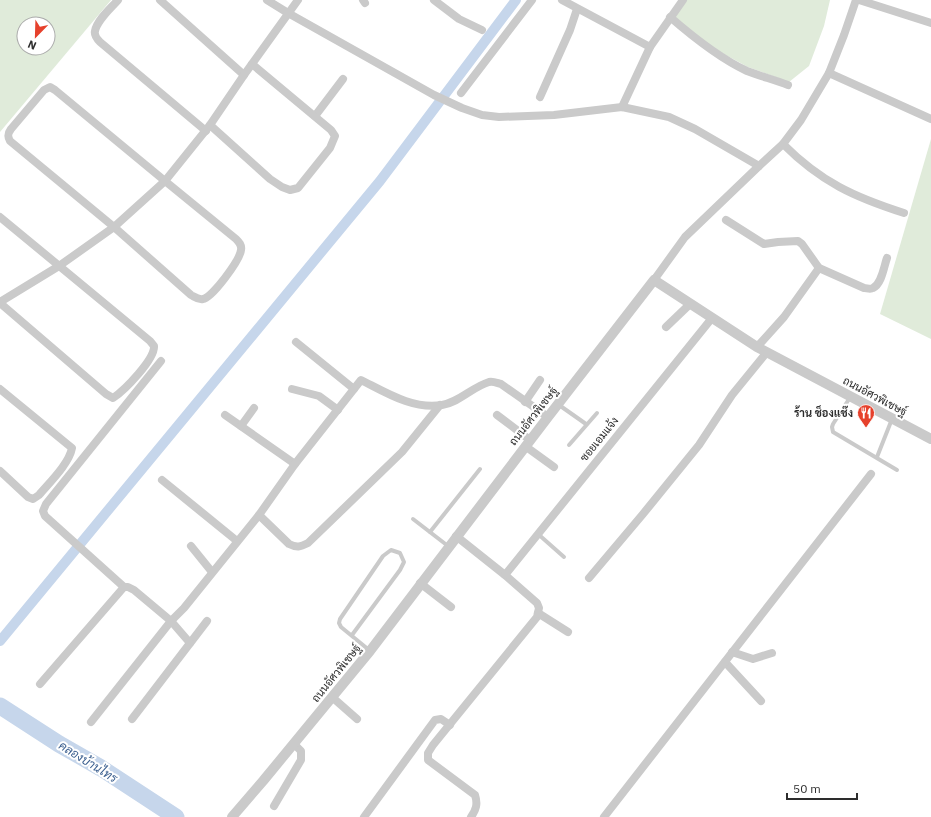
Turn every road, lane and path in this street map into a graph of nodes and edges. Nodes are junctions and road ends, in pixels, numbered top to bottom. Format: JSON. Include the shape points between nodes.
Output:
{"nodes":[{"id":1,"x":118,"y":0,"type":"edge"},
{"id":2,"x":160,"y":0,"type":"edge"},
{"id":3,"x":267,"y":0,"type":"edge"},
{"id":4,"x":298,"y":0,"type":"edge"},
{"id":5,"x":434,"y":0,"type":"edge"},
{"id":6,"x":532,"y":0,"type":"edge"},
{"id":7,"x":562,"y":0,"type":"edge"},
{"id":8,"x":683,"y":0,"type":"edge"},
{"id":9,"x":856,"y":0,"type":"edge"},
{"id":10,"x":859,"y":0,"type":"edge"},
{"id":11,"x":577,"y":9,"type":"junction"},
{"id":12,"x":288,"y":13,"type":"junction"},
{"id":13,"x":670,"y":17,"type":"junction"},
{"id":14,"x":931,"y":23,"type":"edge"},
{"id":15,"x":482,"y":30,"type":"dead end"},
{"id":16,"x":650,"y":47,"type":"junction"},
{"id":17,"x":252,"y":64,"type":"junction"},
{"id":18,"x":829,"y":73,"type":"junction"},
{"id":19,"x":244,"y":74,"type":"junction"},
{"id":20,"x":343,"y":79,"type":"dead end"},
{"id":21,"x":788,"y":85,"type":"dead end"},
{"id":22,"x":462,"y":94,"type":"dead end"},
{"id":23,"x":540,"y":97,"type":"dead end"},
{"id":24,"x":622,"y":107,"type":"junction"},
{"id":25,"x":315,"y":116,"type":"junction"},
{"id":26,"x":931,"y":119,"type":"edge"},
{"id":27,"x":208,"y":128,"type":"junction"},
{"id":28,"x":783,"y":144,"type":"junction"},
{"id":29,"x":759,"y":166,"type":"junction"},
{"id":30,"x":165,"y":181,"type":"junction"},
{"id":31,"x":904,"y":214,"type":"dead end"},
{"id":32,"x":0,"y":217,"type":"edge"},
{"id":33,"x":726,"y":220,"type":"dead end"},
{"id":34,"x":114,"y":227,"type":"junction"},
{"id":35,"x":887,"y":258,"type":"dead end"},
{"id":36,"x":59,"y":266,"type":"junction"},
{"id":37,"x":819,"y":268,"type":"junction"},
{"id":38,"x":654,"y":280,"type":"junction"},
{"id":39,"x":0,"y":303,"type":"edge"},
{"id":40,"x":690,"y":304,"type":"junction"},
{"id":41,"x":712,"y":318,"type":"junction"},
{"id":42,"x":666,"y":327,"type":"dead end"},
{"id":43,"x":296,"y":342,"type":"dead end"},
{"id":44,"x":758,"y":347,"type":"junction"},
{"id":45,"x":767,"y":352,"type":"junction"},
{"id":46,"x":161,"y":360,"type":"dead end"},
{"id":47,"x":540,"y":380,"type":"dead end"},
{"id":48,"x":0,"y":389,"type":"edge"},
{"id":49,"x":292,"y":389,"type":"dead end"},
{"id":50,"x":354,"y":389,"type":"junction"},
{"id":51,"x":851,"y":396,"type":"junction"},
{"id":52,"x":525,"y":402,"type":"junction"},
{"id":53,"x":558,"y":404,"type":"junction"},
{"id":54,"x":440,"y":405,"type":"junction"},
{"id":55,"x":254,"y":408,"type":"dead end"},
{"id":56,"x":338,"y":410,"type":"junction"},
{"id":57,"x":597,"y":413,"type":"dead end"},
{"id":58,"x":225,"y":415,"type":"dead end"},
{"id":59,"x":496,"y":415,"type":"dead end"},
{"id":60,"x":548,"y":416,"type":"junction"},
{"id":61,"x":892,"y":419,"type":"junction"},
{"id":62,"x":586,"y":424,"type":"junction"},
{"id":63,"x":241,"y":426,"type":"junction"},
{"id":64,"x":931,"y":439,"type":"edge"},
{"id":65,"x":528,"y":443,"type":"junction"},
{"id":66,"x":569,"y":445,"type":"dead end"},
{"id":67,"x":877,"y":457,"type":"junction"},
{"id":68,"x":295,"y":464,"type":"junction"},
{"id":69,"x":554,"y":467,"type":"dead end"},
{"id":70,"x":480,"y":469,"type":"dead end"},
{"id":71,"x":897,"y":470,"type":"dead end"},
{"id":72,"x":871,"y":474,"type":"dead end"},
{"id":73,"x":1,"y":475,"type":"edge"},
{"id":74,"x":162,"y":480,"type":"dead end"},
{"id":75,"x":259,"y":515,"type":"junction"},
{"id":76,"x":413,"y":519,"type":"dead end"},
{"id":77,"x":430,"y":532,"type":"junction"},
{"id":78,"x":538,"y":534,"type":"junction"},
{"id":79,"x":456,"y":536,"type":"junction"},
{"id":80,"x":237,"y":541,"type":"junction"},
{"id":81,"x":191,"y":546,"type":"dead end"},
{"id":82,"x":449,"y":547,"type":"junction"},
{"id":83,"x":564,"y":557,"type":"dead end"},
{"id":84,"x":212,"y":572,"type":"junction"},
{"id":85,"x":505,"y":575,"type":"junction"},
{"id":86,"x":589,"y":578,"type":"dead end"},
{"id":87,"x":420,"y":583,"type":"junction"},
{"id":88,"x":124,"y":587,"type":"junction"},
{"id":89,"x":451,"y":607,"type":"dead end"},
{"id":90,"x":538,"y":613,"type":"junction"},
{"id":91,"x":207,"y":621,"type":"dead end"},
{"id":92,"x":171,"y":622,"type":"junction"},
{"id":93,"x":568,"y":632,"type":"dead end"},
{"id":94,"x":352,"y":635,"type":"junction"},
{"id":95,"x":190,"y":643,"type":"junction"},
{"id":96,"x":370,"y":651,"type":"junction"},
{"id":97,"x":732,"y":652,"type":"junction"},
{"id":98,"x":772,"y":653,"type":"dead end"},
{"id":99,"x":725,"y":662,"type":"junction"},
{"id":100,"x":40,"y":684,"type":"dead end"},
{"id":101,"x":332,"y":697,"type":"junction"},
{"id":102,"x":761,"y":701,"type":"dead end"},
{"id":103,"x":132,"y":719,"type":"dead end"},
{"id":104,"x":357,"y":719,"type":"dead end"},
{"id":105,"x":91,"y":722,"type":"dead end"},
{"id":106,"x":450,"y":725,"type":"junction"},
{"id":107,"x":294,"y":744,"type":"junction"},
{"id":108,"x":274,"y":806,"type":"dead end"},
{"id":109,"x":608,"y":816,"type":"edge"},
{"id":110,"x":232,"y":817,"type":"edge"},
{"id":111,"x":364,"y":817,"type":"edge"},
{"id":112,"x":471,"y":817,"type":"edge"}],
"edges":[{"from":1,"to":27,"type":"street","via":[[98,23],[96,37]]},
{"from":2,"to":19,"type":"street"},
{"from":3,"to":12,"type":"street"},
{"from":4,"to":12,"type":"street"},
{"from":5,"to":15,"type":"street","via":[[459,19]]},
{"from":6,"to":22,"type":"street"},
{"from":7,"to":11,"type":"street"},
{"from":8,"to":13,"type":"street"},
{"from":9,"to":18,"type":"street"},
{"from":10,"to":14,"type":"street"},
{"from":11,"to":16,"type":"street"},
{"from":11,"to":23,"type":"street"},
{"from":12,"to":17,"type":"street"},
{"from":12,"to":24,"type":"street","via":[[434,95],[482,115],[554,115]]},
{"from":13,"to":16,"type":"street"},
{"from":13,"to":21,"type":"street","via":[[721,56],[747,70]]},
{"from":16,"to":24,"type":"street"},
{"from":17,"to":19,"type":"street"},
{"from":17,"to":25,"type":"street"},
{"from":18,"to":26,"type":"street"},
{"from":18,"to":28,"type":"street","via":[[801,120]]},
{"from":19,"to":27,"type":"street"},
{"from":20,"to":25,"type":"street"},
{"from":24,"to":29,"type":"street","via":[[669,117]]},
{"from":25,"to":27,"type":"street","via":[[331,130],[335,136],[334,140],[298,188],[290,190],[270,179]]},
{"from":27,"to":30,"type":"street"},
{"from":28,"to":29,"type":"street"},
{"from":28,"to":31,"type":"street","via":[[824,179],[868,201]]},
{"from":29,"to":38,"type":"street","via":[[675,249]]},
{"from":30,"to":34,"type":"street"},
{"from":30,"to":34,"type":"street","via":[[241,244],[237,260],[212,293],[204,299],[191,295]]},
{"from":30,"to":34,"type":"street","via":[[55,90],[50,87],[44,90],[8,133],[8,138]]},
{"from":32,"to":36,"type":"street"},
{"from":33,"to":37,"type":"street","via":[[764,244],[798,241]]},
{"from":34,"to":36,"type":"street"},
{"from":35,"to":37,"type":"street","via":[[879,282],[871,289]]},
{"from":36,"to":39,"type":"street"},
{"from":36,"to":39,"type":"street","via":[[154,346],[151,357],[127,387],[113,398]]},
{"from":37,"to":44,"type":"street","via":[[784,317]]},
{"from":38,"to":40,"type":"street","name":"ถนนอัศวพิเชษฐ์"},
{"from":38,"to":53,"type":"street","name":"ถนนอัศวพิเชษฐ์"},
{"from":40,"to":41,"type":"street","name":"ถนนอัศวพิเชษฐ์"},
{"from":40,"to":42,"type":"street"},
{"from":41,"to":44,"type":"street","name":"ถนนอัศวพิเชษฐ์"},
{"from":41,"to":78,"type":"street","name":"ซอยเอมแจ้ง"},
{"from":43,"to":50,"type":"street"},
{"from":44,"to":45,"type":"street","name":"ถนนอัศวพิเชษฐ์"},
{"from":45,"to":51,"type":"street","name":"ถนนอัศวพิเชษฐ์"},
{"from":45,"to":86,"type":"street","via":[[732,395],[702,440]]},
{"from":46,"to":88,"type":"street","via":[[43,511],[45,516]]},
{"from":47,"to":52,"type":"street"},
{"from":48,"to":73,"type":"street","via":[[72,448],[66,462],[39,496],[33,499]]},
{"from":49,"to":56,"type":"street","via":[[319,396]]},
{"from":50,"to":54,"type":"street","via":[[361,380],[412,404]]},
{"from":50,"to":56,"type":"street"},
{"from":51,"to":61,"type":"street","name":"ถนนอัศวพิเชษฐ์"},
{"from":51,"to":67,"type":"lane","via":[[832,429]]},
{"from":52,"to":54,"type":"street","via":[[501,384],[494,382]]},
{"from":52,"to":60,"type":"street"},
{"from":53,"to":60,"type":"street","name":"ถนนอัศวพิเชษฐ์"},
{"from":53,"to":62,"type":"lane"},
{"from":54,"to":75,"type":"street","via":[[402,452],[308,543],[294,547]]},
{"from":55,"to":63,"type":"street"},
{"from":56,"to":68,"type":"street"},
{"from":57,"to":62,"type":"lane"},
{"from":58,"to":63,"type":"street"},
{"from":59,"to":65,"type":"street"},
{"from":60,"to":65,"type":"street","name":"ถนนอัศวพิเชษฐ์"},
{"from":61,"to":64,"type":"street","name":"ถนนอัศวพิเชษฐ์"},
{"from":61,"to":67,"type":"lane"},
{"from":62,"to":66,"type":"lane"},
{"from":63,"to":68,"type":"street"},
{"from":65,"to":69,"type":"street"},
{"from":65,"to":79,"type":"street","name":"ถนนอัศวพิเชษฐ์"},
{"from":67,"to":71,"type":"lane"},
{"from":68,"to":75,"type":"street"},
{"from":70,"to":77,"type":"lane"},
{"from":72,"to":97,"type":"street"},
{"from":74,"to":80,"type":"street"},
{"from":75,"to":80,"type":"street"},
{"from":76,"to":77,"type":"lane"},
{"from":77,"to":82,"type":"lane"},
{"from":78,"to":83,"type":"lane"},
{"from":78,"to":85,"type":"street","name":"ซอยเอมแจ้ง"},
{"from":79,"to":82,"type":"street","name":"ถนนอัศวพิเชษฐ์"},
{"from":79,"to":85,"type":"street"},
{"from":80,"to":84,"type":"street"},
{"from":81,"to":84,"type":"street"},
{"from":82,"to":87,"type":"street","name":"ถนนอัศวพิเชษฐ์"},
{"from":84,"to":92,"type":"street"},
{"from":85,"to":90,"type":"street","via":[[537,603]]},
{"from":87,"to":89,"type":"street"},
{"from":87,"to":96,"type":"street","name":"ถนนอัศวพิเชษฐ์"},
{"from":88,"to":92,"type":"street","via":[[134,590]]},
{"from":88,"to":100,"type":"street"},
{"from":90,"to":93,"type":"street"},
{"from":90,"to":106,"type":"street"},
{"from":91,"to":95,"type":"street"},
{"from":92,"to":95,"type":"street"},
{"from":92,"to":105,"type":"street"},
{"from":94,"to":94,"type":"lane","via":[[341,627],[340,619],[383,556],[391,550],[400,553],[404,562],[400,570]]},
{"from":94,"to":96,"type":"lane"},
{"from":95,"to":103,"type":"street"},
{"from":96,"to":101,"type":"street","name":"ถนนอัศวพิเชษฐ์"},
{"from":97,"to":98,"type":"street","via":[[753,659]]},
{"from":97,"to":99,"type":"street"},
{"from":99,"to":102,"type":"street"},
{"from":99,"to":109,"type":"street"},
{"from":101,"to":104,"type":"street"},
{"from":101,"to":107,"type":"street","name":"ถนนอัศวพิเชษฐ์"},
{"from":106,"to":111,"type":"street","via":[[441,719],[435,720]]},
{"from":106,"to":112,"type":"street","via":[[433,745],[428,753],[428,760],[475,795],[477,802]]},
{"from":107,"to":108,"type":"street","via":[[300,751],[301,760]]},
{"from":107,"to":110,"type":"street","name":"ถนนอัศวพิเชษฐ์"}]}
